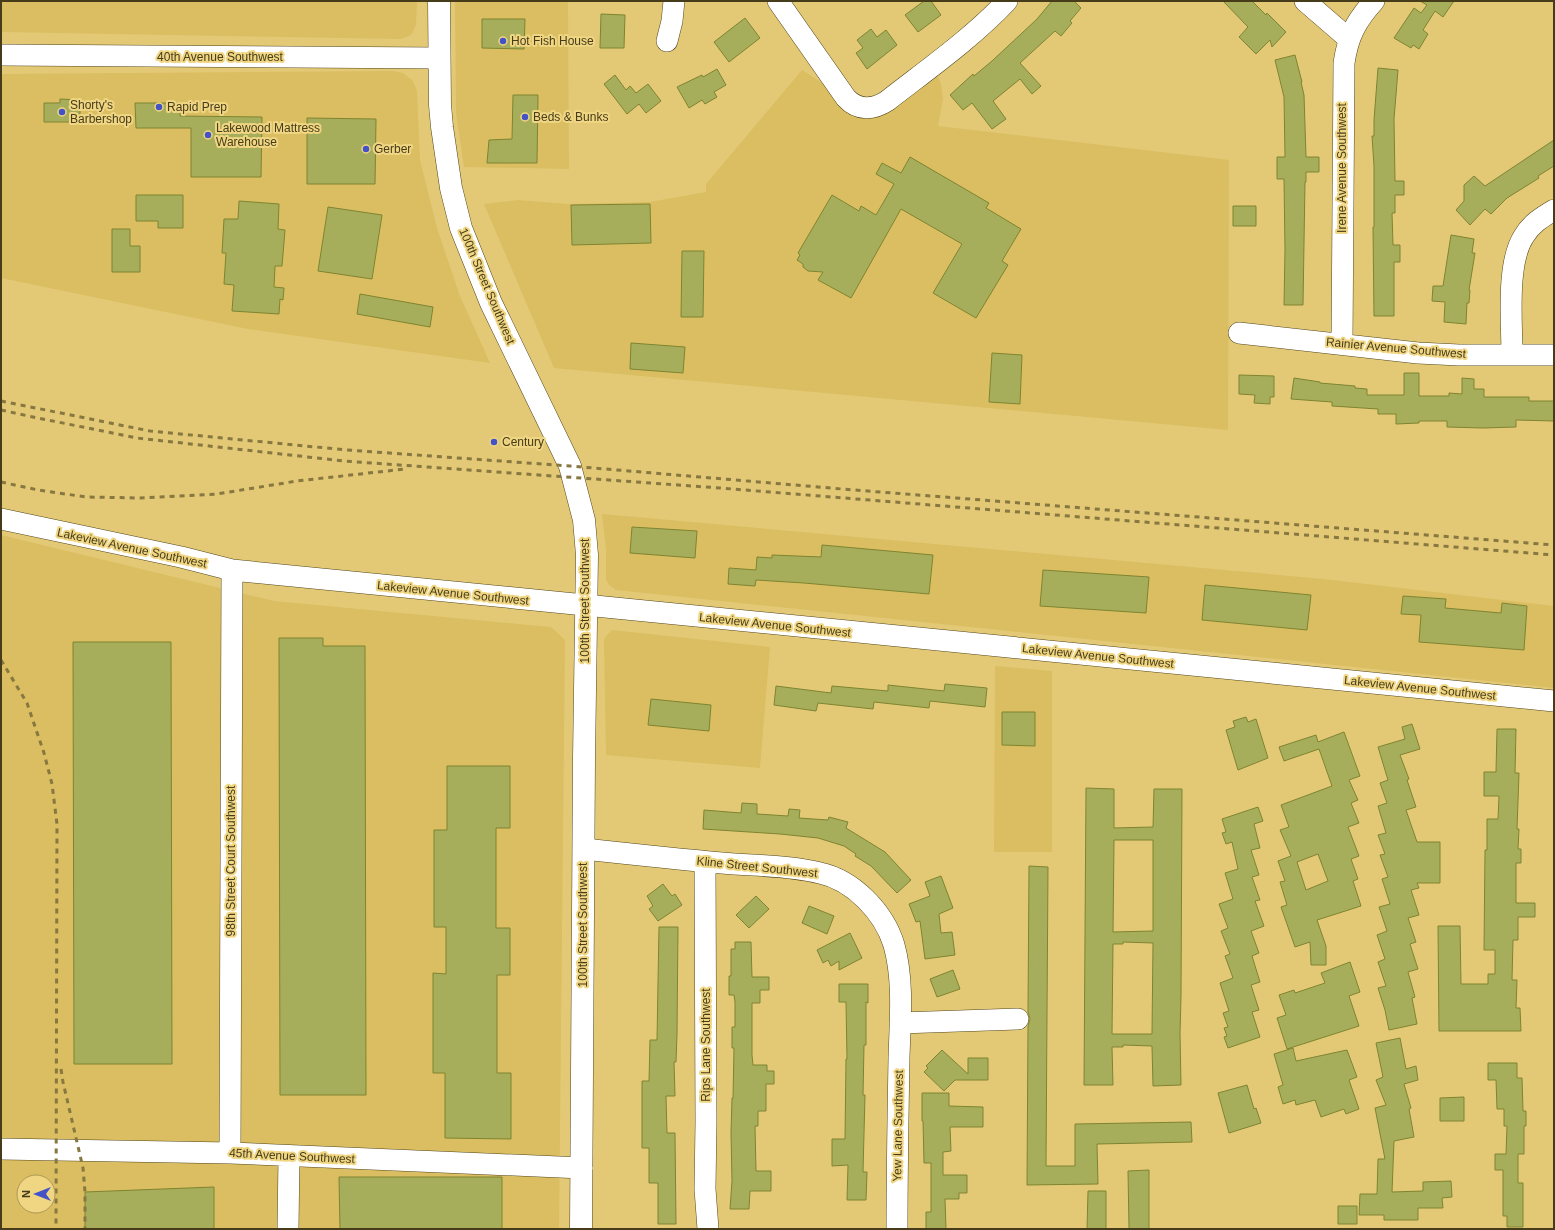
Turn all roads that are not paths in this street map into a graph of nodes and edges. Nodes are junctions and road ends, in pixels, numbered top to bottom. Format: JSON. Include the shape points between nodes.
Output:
{"nodes":[{"id":1,"x":439,"y":1,"type":"edge"},
{"id":2,"x":674,"y":1,"type":"edge"},
{"id":3,"x":778,"y":1,"type":"edge"},
{"id":4,"x":1006,"y":1,"type":"edge"},
{"id":5,"x":1304,"y":1,"type":"edge"},
{"id":6,"x":1374,"y":1,"type":"edge"},
{"id":7,"x":1349,"y":38,"type":"junction"},
{"id":8,"x":667,"y":41,"type":"dead end"},
{"id":9,"x":1,"y":55,"type":"edge"},
{"id":10,"x":439,"y":58,"type":"junction"},
{"id":11,"x":1554,"y":210,"type":"edge"},
{"id":12,"x":1239,"y":332,"type":"dead end"},
{"id":13,"x":1342,"y":344,"type":"junction"},
{"id":14,"x":1512,"y":355,"type":"junction"},
{"id":15,"x":1554,"y":355,"type":"edge"},
{"id":16,"x":1,"y":519,"type":"edge"},
{"id":17,"x":232,"y":570,"type":"junction"},
{"id":18,"x":587,"y":606,"type":"junction"},
{"id":19,"x":1554,"y":701,"type":"edge"},
{"id":20,"x":584,"y":849,"type":"junction"},
{"id":21,"x":705,"y":862,"type":"junction"},
{"id":22,"x":1018,"y":1019,"type":"dead end"},
{"id":23,"x":900,"y":1022,"type":"junction"},
{"id":24,"x":1,"y":1149,"type":"edge"},
{"id":25,"x":230,"y":1153,"type":"junction"},
{"id":26,"x":289,"y":1156,"type":"junction"},
{"id":27,"x":582,"y":1168,"type":"junction"},
{"id":28,"x":288,"y":1229,"type":"edge"},
{"id":29,"x":582,"y":1229,"type":"edge"},
{"id":30,"x":708,"y":1229,"type":"edge"},
{"id":31,"x":897,"y":1229,"type":"edge"}],
"edges":[{"from":1,"to":10,"type":"main road","name":"100th Street Southwest"},
{"from":2,"to":8,"type":"street"},
{"from":3,"to":4,"type":"street","via":[[846,98],[855,106],[864,108],[887,101],[959,46]]},
{"from":5,"to":7,"type":"street"},
{"from":6,"to":7,"type":"street","name":"Irene Avenue Southwest"},
{"from":7,"to":13,"type":"street","name":"Irene Avenue Southwest","via":[[1343,71]]},
{"from":9,"to":10,"type":"street","name":"40th Avenue Southwest"},
{"from":10,"to":18,"type":"main road","name":"100th Street Southwest","via":[[442,128],[461,228],[491,303],[570,466],[584,520]]},
{"from":11,"to":14,"type":"street","via":[[1531,226],[1517,250],[1513,278]]},
{"from":12,"to":13,"type":"street","name":"Rainier Avenue Southwest"},
{"from":13,"to":14,"type":"street","name":"Rainier Avenue Southwest","via":[[1418,353]]},
{"from":14,"to":15,"type":"street","name":"Rainier Avenue Southwest"},
{"from":16,"to":17,"type":"street","name":"Lakeview Avenue Southwest"},
{"from":17,"to":18,"type":"street","name":"Lakeview Avenue Southwest"},
{"from":17,"to":25,"type":"street","name":"98th Street Court Southwest"},
{"from":18,"to":19,"type":"street","name":"Lakeview Avenue Southwest"},
{"from":18,"to":20,"type":"main road","name":"100th Street Southwest"},
{"from":20,"to":21,"type":"street","name":"Kline Street Southwest"},
{"from":20,"to":27,"type":"main road","name":"100th Street Southwest"},
{"from":21,"to":23,"type":"street","name":"Kline Street Southwest","via":[[820,873],[839,880],[856,891],[879,916],[893,944],[898,964]]},
{"from":21,"to":30,"type":"street","name":"Rips Lane Southwest","via":[[705,1190]]},
{"from":22,"to":23,"type":"street"},
{"from":23,"to":31,"type":"street","name":"Yew Lane Southwest"},
{"from":24,"to":25,"type":"street","name":"45th Avenue Southwest"},
{"from":25,"to":26,"type":"street","name":"45th Avenue Southwest"},
{"from":26,"to":27,"type":"street","name":"45th Avenue Southwest"},
{"from":26,"to":28,"type":"street"},
{"from":27,"to":29,"type":"main road","name":"100th Street Southwest"}]}
